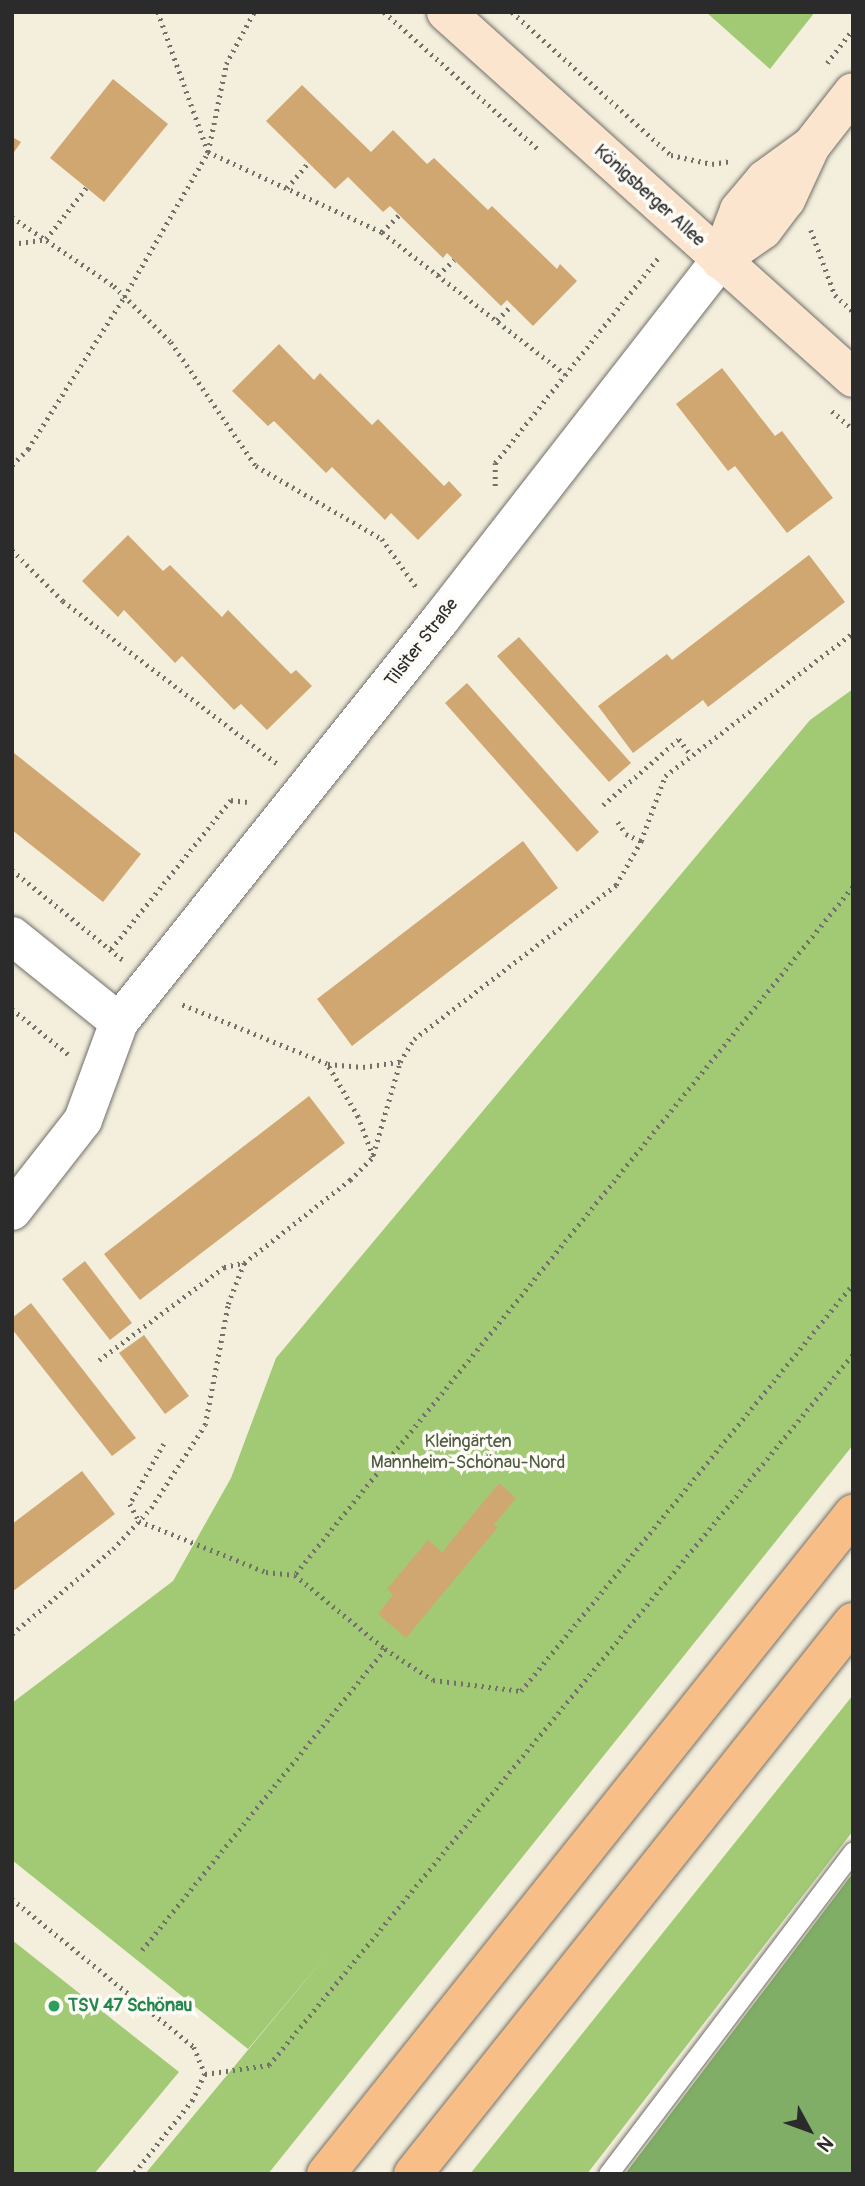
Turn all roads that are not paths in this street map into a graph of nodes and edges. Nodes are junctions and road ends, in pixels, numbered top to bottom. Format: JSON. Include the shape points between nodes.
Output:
{"nodes":[{"id":1,"x":446,"y":12,"type":"edge"},
{"id":2,"x":853,"y":92,"type":"edge"},
{"id":3,"x":720,"y":260,"type":"junction"},
{"id":4,"x":853,"y":378,"type":"edge"},
{"id":5,"x":12,"y":936,"type":"edge"},
{"id":6,"x":119,"y":1021,"type":"junction"},
{"id":7,"x":12,"y":1211,"type":"edge"},
{"id":8,"x":853,"y":1514,"type":"edge"},
{"id":9,"x":853,"y":1622,"type":"edge"},
{"id":10,"x":853,"y":1851,"type":"edge"},
{"id":11,"x":326,"y":2174,"type":"edge"},
{"id":12,"x":413,"y":2174,"type":"edge"},
{"id":13,"x":608,"y":2174,"type":"edge"}],
"edges":[{"from":1,"to":3,"type":"street","name":"Königsberger Allee"},
{"from":2,"to":3,"type":"street","via":[[811,146],[765,179],[738,210]]},
{"from":3,"to":4,"type":"street","name":"Königsberger Allee"},
{"from":3,"to":6,"type":"street","name":"Tilsiter Straße","via":[[440,621]]},
{"from":5,"to":6,"type":"street"},
{"from":6,"to":7,"type":"street","name":"Tilsiter Straße","via":[[83,1120]]},
{"from":8,"to":11,"type":"highway"},
{"from":9,"to":12,"type":"highway"},
{"from":10,"to":13,"type":"lane"}]}
